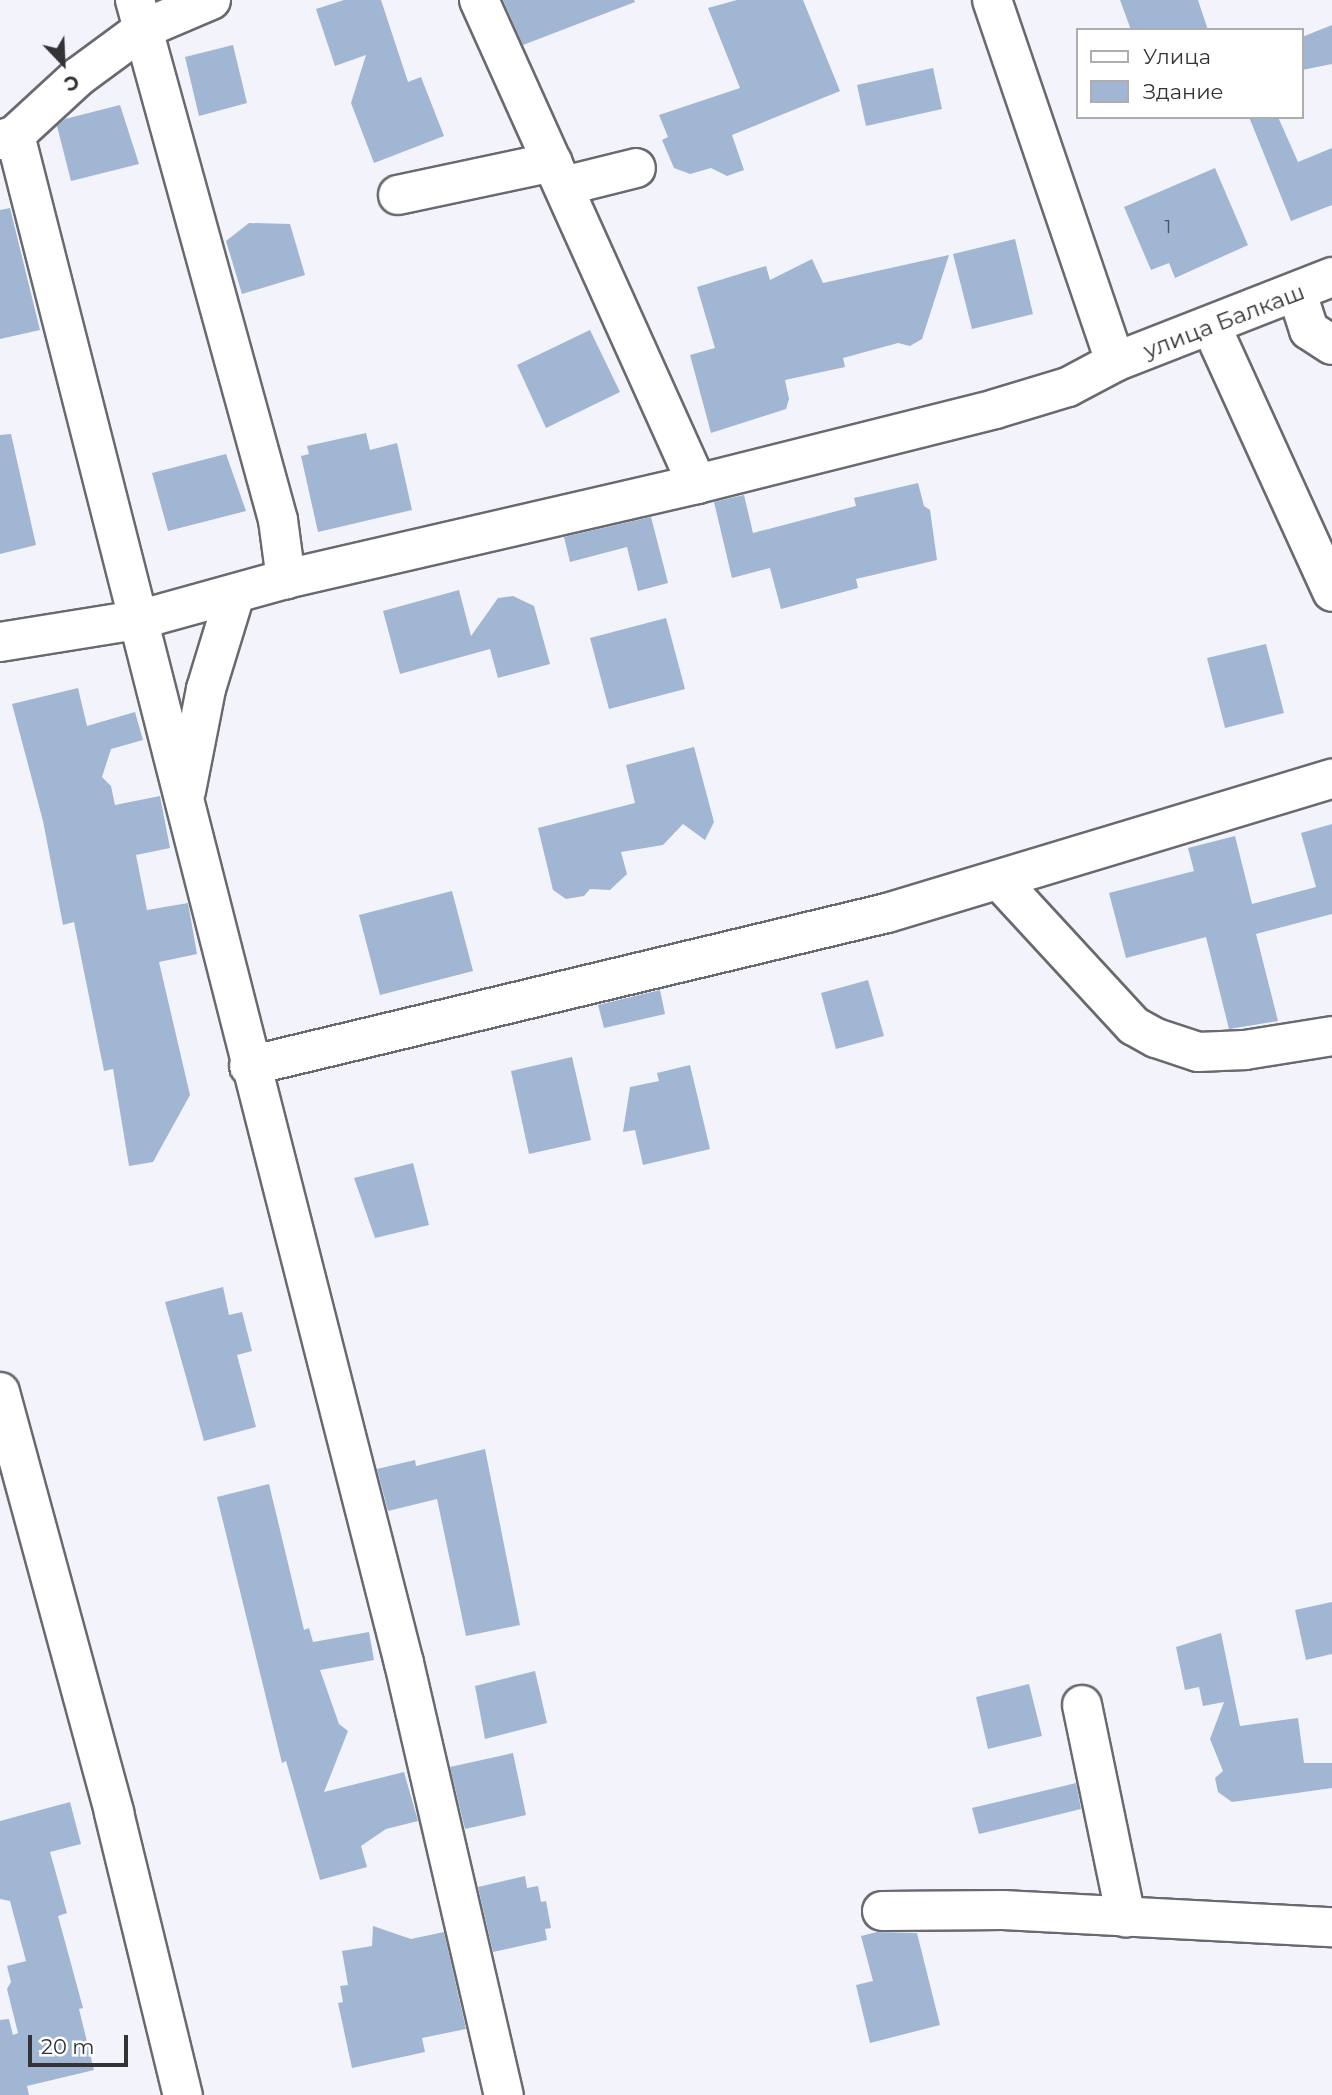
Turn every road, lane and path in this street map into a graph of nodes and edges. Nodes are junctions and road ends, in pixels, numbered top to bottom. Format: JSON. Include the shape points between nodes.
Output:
{"nodes":[{"id":1,"x":211,"y":0,"type":"edge"},
{"id":2,"x":479,"y":0,"type":"edge"},
{"id":3,"x":992,"y":0,"type":"edge"},
{"id":4,"x":139,"y":15,"type":"edge"},
{"id":5,"x":7,"y":137,"type":"edge"},
{"id":6,"x":636,"y":168,"type":"dead end"},
{"id":7,"x":559,"y":174,"type":"junction"},
{"id":8,"x":398,"y":195,"type":"dead end"},
{"id":9,"x":1332,"y":278,"type":"edge"},
{"id":10,"x":1297,"y":293,"type":"junction"},
{"id":11,"x":1211,"y":326,"type":"junction"},
{"id":12,"x":1332,"y":345,"type":"edge"},
{"id":13,"x":1115,"y":362,"type":"junction"},
{"id":14,"x":696,"y":484,"type":"junction"},
{"id":15,"x":286,"y":579,"type":"junction"},
{"id":16,"x":1332,"y":592,"type":"edge"},
{"id":17,"x":235,"y":594,"type":"junction"},
{"id":18,"x":138,"y":620,"type":"junction"},
{"id":19,"x":0,"y":642,"type":"edge"},
{"id":20,"x":1332,"y":779,"type":"edge"},
{"id":21,"x":183,"y":803,"type":"junction"},
{"id":22,"x":1002,"y":881,"type":"junction"},
{"id":23,"x":1332,"y":1036,"type":"edge"},
{"id":24,"x":250,"y":1066,"type":"junction"},
{"id":25,"x":0,"y":1392,"type":"edge"},
{"id":26,"x":1082,"y":1705,"type":"dead end"},
{"id":27,"x":882,"y":1911,"type":"dead end"},
{"id":28,"x":1126,"y":1917,"type":"junction"},
{"id":29,"x":1332,"y":1927,"type":"edge"},
{"id":30,"x":183,"y":2095,"type":"edge"},
{"id":31,"x":504,"y":2095,"type":"edge"}],
"edges":[{"from":1,"to":4,"type":"street"},
{"from":2,"to":7,"type":"street"},
{"from":3,"to":13,"type":"street"},
{"from":4,"to":5,"type":"street","via":[[78,77]]},
{"from":4,"to":15,"type":"street","via":[[278,520]]},
{"from":5,"to":18,"type":"street"},
{"from":6,"to":7,"type":"street"},
{"from":7,"to":8,"type":"street"},
{"from":7,"to":14,"type":"street"},
{"from":9,"to":10,"type":"street","name":"улица Балкаш"},
{"from":10,"to":11,"type":"street","name":"улица Балкаш"},
{"from":10,"to":12,"type":"street","via":[[1309,330]]},
{"from":11,"to":13,"type":"street","name":"улица Балкаш"},
{"from":11,"to":16,"type":"street"},
{"from":13,"to":14,"type":"street","name":"улица Балкаш","via":[[1069,387],[1030,399]]},
{"from":14,"to":15,"type":"street","name":"улица Балкаш"},
{"from":15,"to":17,"type":"street","name":"улица Балкаш"},
{"from":17,"to":18,"type":"street","name":"улица Балкаш"},
{"from":17,"to":21,"type":"street","via":[[206,689]]},
{"from":18,"to":19,"type":"street","name":"улица Балкаш"},
{"from":18,"to":21,"type":"street"},
{"from":20,"to":22,"type":"street"},
{"from":21,"to":24,"type":"street"},
{"from":22,"to":23,"type":"street","via":[[1134,1026],[1156,1038],[1198,1052],[1245,1050]]},
{"from":22,"to":24,"type":"street","via":[[887,913]]},
{"from":24,"to":31,"type":"street","via":[[404,1663]]},
{"from":25,"to":30,"type":"street","via":[[114,1813]]},
{"from":26,"to":28,"type":"street"},
{"from":27,"to":28,"type":"street"},
{"from":28,"to":29,"type":"street"}]}
